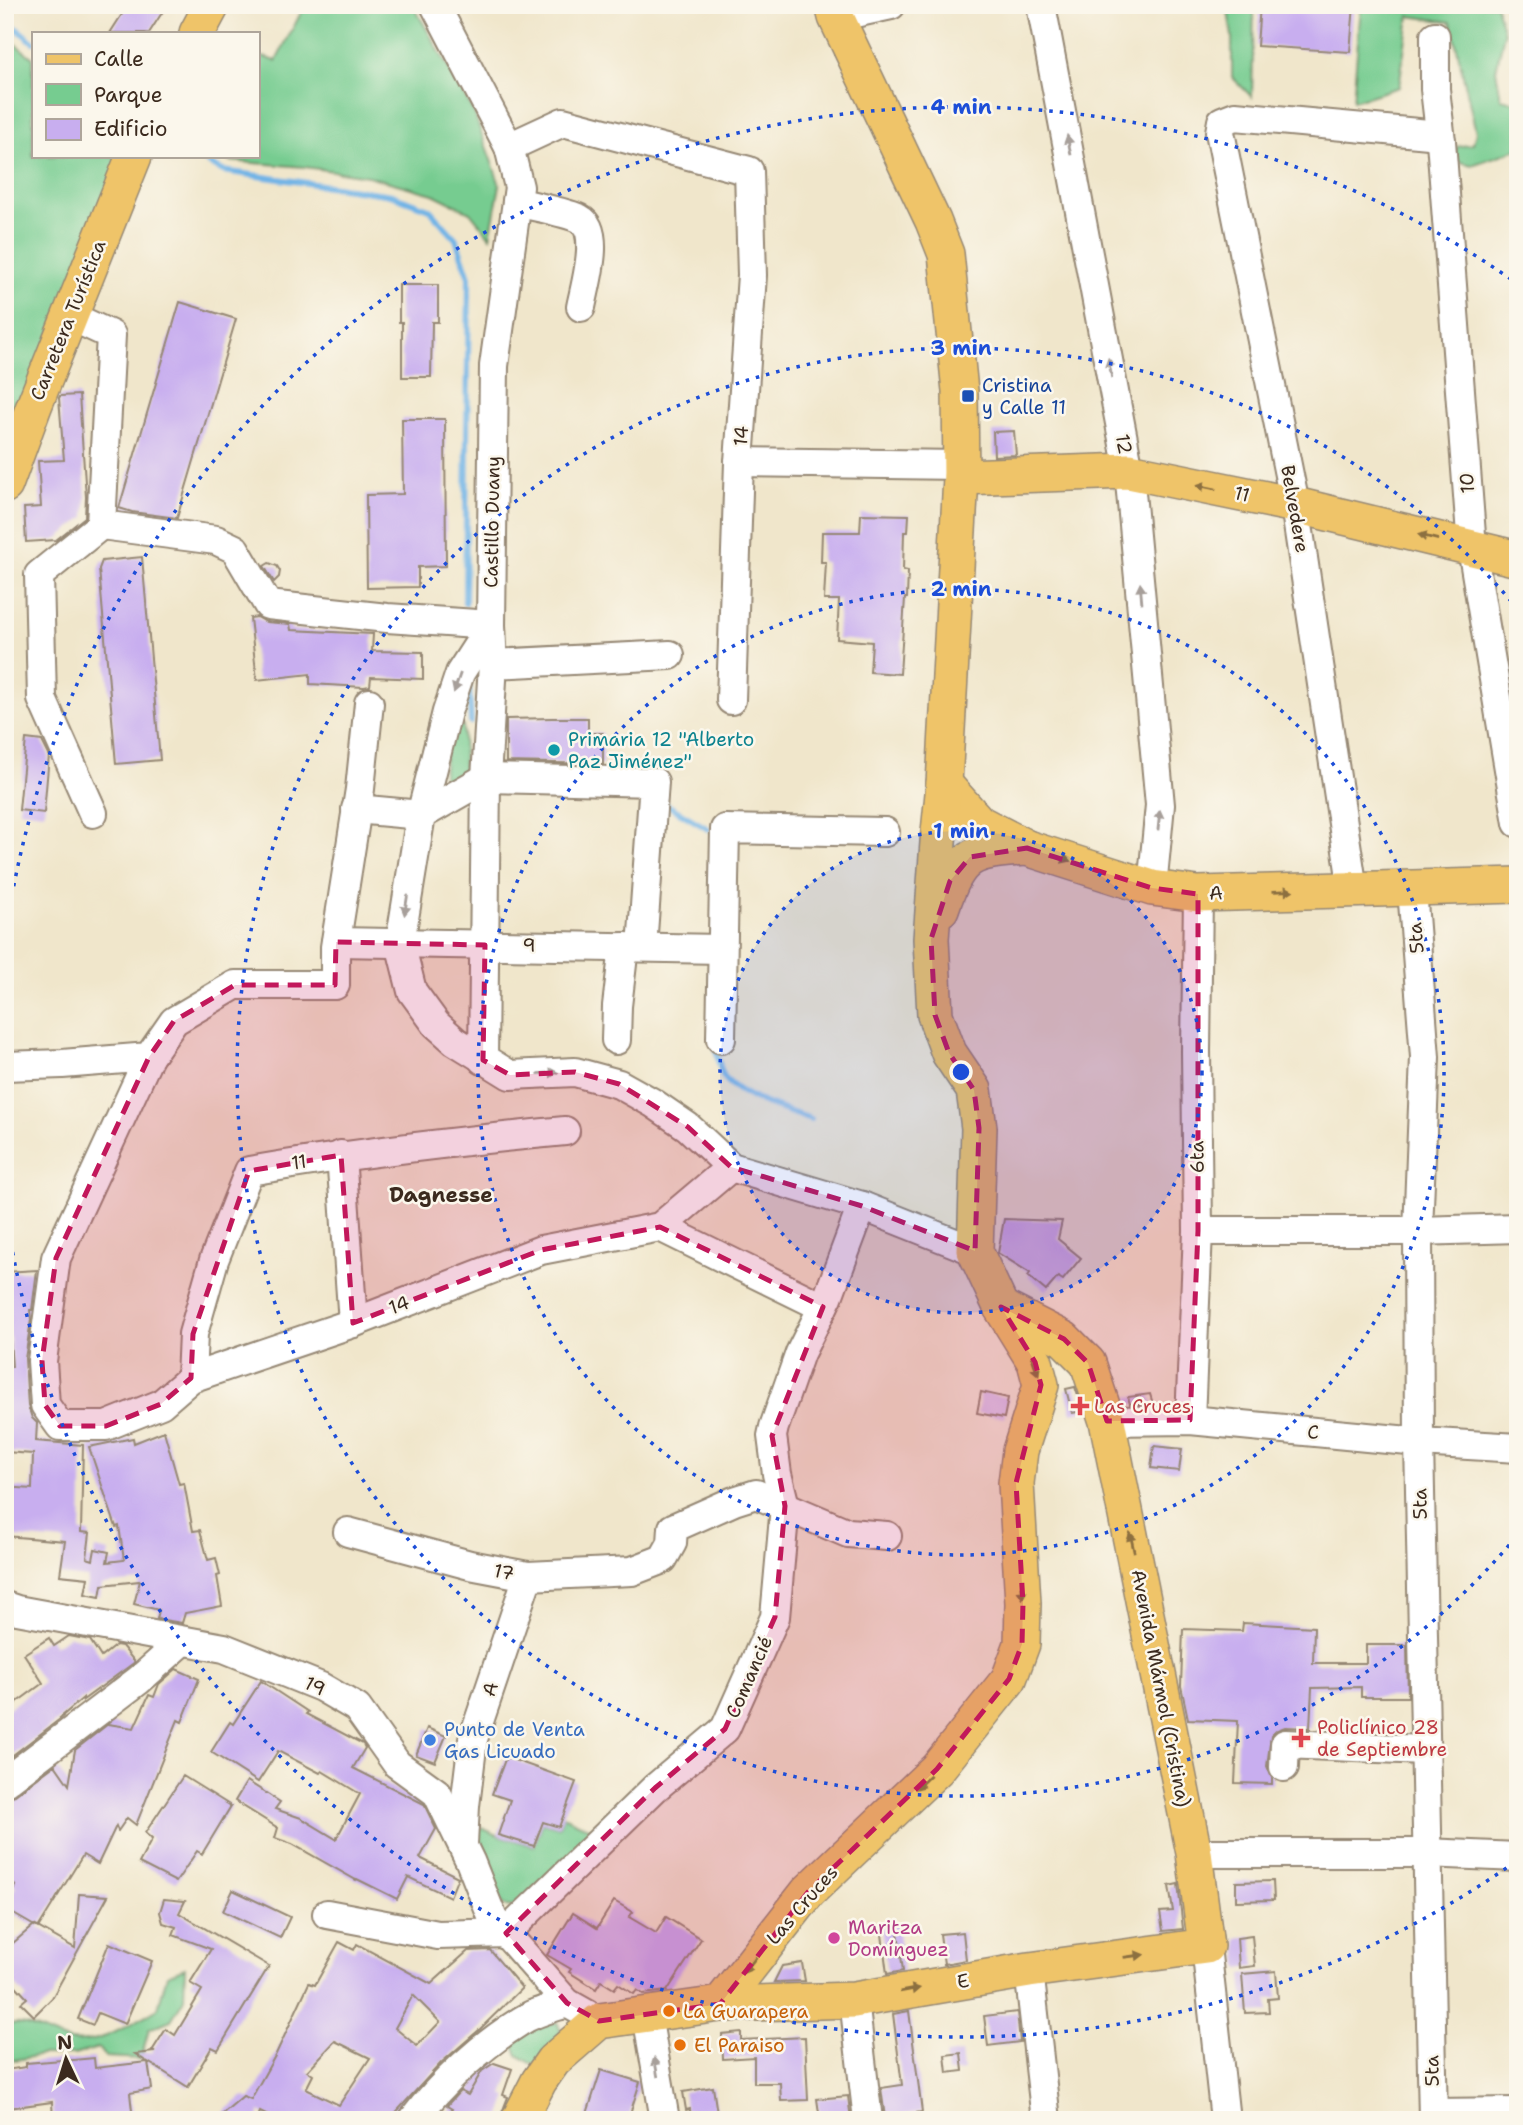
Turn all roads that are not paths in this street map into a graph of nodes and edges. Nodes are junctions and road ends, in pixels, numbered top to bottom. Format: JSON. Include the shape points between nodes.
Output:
{"nodes":[{"id":1,"x":212,"y":5,"type":"edge"},
{"id":2,"x":435,"y":5,"type":"edge"},
{"id":3,"x":891,"y":5,"type":"edge"},
{"id":4,"x":1041,"y":5,"type":"edge"},
{"id":5,"x":835,"y":11,"type":"edge"},
{"id":6,"x":198,"y":32,"type":"edge"},
{"id":7,"x":1435,"y":36,"type":"dead end"},
{"id":8,"x":1441,"y":141,"type":"junction"},
{"id":9,"x":509,"y":147,"type":"junction"},
{"id":10,"x":133,"y":158,"type":"edge"},
{"id":11,"x":517,"y":202,"type":"junction"},
{"id":12,"x":581,"y":307,"type":"dead end"},
{"id":13,"x":70,"y":316,"type":"junction"},
{"id":14,"x":739,"y":462,"type":"junction"},
{"id":15,"x":961,"y":471,"type":"junction"},
{"id":16,"x":1129,"y":471,"type":"junction"},
{"id":17,"x":5,"y":485,"type":"edge"},
{"id":18,"x":1295,"y":505,"type":"junction"},
{"id":19,"x":101,"y":525,"type":"junction"},
{"id":20,"x":1472,"y":548,"type":"junction"},
{"id":21,"x":1518,"y":559,"type":"edge"},
{"id":22,"x":491,"y":625,"type":"junction"},
{"id":23,"x":670,"y":655,"type":"dead end"},
{"id":24,"x":493,"y":664,"type":"junction"},
{"id":25,"x":731,"y":700,"type":"dead end"},
{"id":26,"x":369,"y":703,"type":"dead end"},
{"id":27,"x":486,"y":778,"type":"junction"},
{"id":28,"x":944,"y":784,"type":"junction"},
{"id":29,"x":356,"y":809,"type":"junction"},
{"id":30,"x":93,"y":813,"type":"dead end"},
{"id":31,"x":421,"y":815,"type":"junction"},
{"id":32,"x":1518,"y":823,"type":"edge"},
{"id":33,"x":885,"y":832,"type":"dead end"},
{"id":34,"x":1027,"y":848,"type":"junction"},
{"id":35,"x":1518,"y":885,"type":"edge"},
{"id":36,"x":1152,"y":888,"type":"junction"},
{"id":37,"x":1412,"y":889,"type":"junction"},
{"id":38,"x":1353,"y":890,"type":"junction"},
{"id":39,"x":1198,"y":894,"type":"junction"},
{"id":40,"x":931,"y":939,"type":"junction"},
{"id":41,"x":336,"y":942,"type":"junction"},
{"id":42,"x":400,"y":943,"type":"junction"},
{"id":43,"x":485,"y":945,"type":"junction"},
{"id":44,"x":633,"y":947,"type":"junction"},
{"id":45,"x":712,"y":949,"type":"junction"},
{"id":46,"x":720,"y":1039,"type":"dead end"},
{"id":47,"x":616,"y":1041,"type":"dead end"},
{"id":48,"x":149,"y":1057,"type":"junction"},
{"id":49,"x":484,"y":1060,"type":"junction"},
{"id":50,"x":5,"y":1066,"type":"edge"},
{"id":51,"x":565,"y":1131,"type":"dead end"},
{"id":52,"x":341,"y":1155,"type":"junction"},
{"id":53,"x":731,"y":1167,"type":"junction"},
{"id":54,"x":862,"y":1206,"type":"junction"},
{"id":55,"x":660,"y":1227,"type":"junction"},
{"id":56,"x":1518,"y":1228,"type":"edge"},
{"id":57,"x":1198,"y":1231,"type":"junction"},
{"id":58,"x":1418,"y":1231,"type":"junction"},
{"id":59,"x":975,"y":1251,"type":"junction"},
{"id":60,"x":823,"y":1307,"type":"junction"},
{"id":61,"x":1002,"y":1307,"type":"junction"},
{"id":62,"x":353,"y":1323,"type":"junction"},
{"id":63,"x":191,"y":1378,"type":"junction"},
{"id":64,"x":1190,"y":1420,"type":"junction"},
{"id":65,"x":1107,"y":1421,"type":"junction"},
{"id":66,"x":1419,"y":1441,"type":"junction"},
{"id":67,"x":1518,"y":1448,"type":"edge"},
{"id":68,"x":785,"y":1506,"type":"junction"},
{"id":69,"x":348,"y":1532,"type":"dead end"},
{"id":70,"x":887,"y":1536,"type":"dead end"},
{"id":71,"x":528,"y":1576,"type":"junction"},
{"id":72,"x":5,"y":1606,"type":"edge"},
{"id":73,"x":183,"y":1641,"type":"junction"},
{"id":74,"x":1424,"y":1750,"type":"junction"},
{"id":75,"x":1284,"y":1767,"type":"dead end"},
{"id":76,"x":5,"y":1782,"type":"edge"},
{"id":77,"x":463,"y":1846,"type":"junction"},
{"id":78,"x":1194,"y":1853,"type":"junction"},
{"id":79,"x":1426,"y":1853,"type":"junction"},
{"id":80,"x":1518,"y":1857,"type":"edge"},
{"id":81,"x":327,"y":1914,"type":"dead end"},
{"id":82,"x":506,"y":1933,"type":"junction"},
{"id":83,"x":1206,"y":1946,"type":"junction"},
{"id":84,"x":1029,"y":1970,"type":"junction"},
{"id":85,"x":854,"y":2000,"type":"junction"},
{"id":86,"x":567,"y":2003,"type":"junction"},
{"id":87,"x":720,"y":2004,"type":"junction"},
{"id":88,"x":647,"y":2015,"type":"junction"},
{"id":89,"x":599,"y":2021,"type":"junction"},
{"id":90,"x":1518,"y":2112,"type":"edge"},
{"id":91,"x":1433,"y":2117,"type":"edge"},
{"id":92,"x":413,"y":2120,"type":"edge"},
{"id":93,"x":519,"y":2120,"type":"edge"},
{"id":94,"x":665,"y":2120,"type":"edge"},
{"id":95,"x":868,"y":2120,"type":"edge"},
{"id":96,"x":1046,"y":2120,"type":"edge"},
{"id":97,"x":1225,"y":2120,"type":"edge"}],
"edges":[{"from":1,"to":6,"type":"main road"},
{"from":2,"to":9,"type":"street","name":"Castillo Duany"},
{"from":3,"to":5,"type":"street"},
{"from":16,"to":4,"type":"street","name":"12","one_way":true},
{"from":5,"to":15,"type":"main road","via":[[946,254],[960,391]]},
{"from":7,"to":8,"type":"street","name":"10"},
{"from":8,"to":18,"type":"street","name":"Belvedere","via":[[1429,134],[1235,116],[1222,121],[1220,132]]},
{"from":8,"to":20,"type":"street","name":"10"},
{"from":9,"to":11,"type":"street","name":"Castillo Duany","via":[[519,187]]},
{"from":9,"to":14,"type":"street","name":"14","via":[[563,122],[749,171],[752,275]]},
{"from":10,"to":13,"type":"main road","name":"Carretera Turística"},
{"from":11,"to":12,"type":"street","via":[[580,219],[589,228],[592,242]]},
{"from":11,"to":22,"type":"street","name":"Castillo Duany","via":[[494,366]]},
{"from":13,"to":17,"type":"main road","name":"Carretera Turística"},
{"from":13,"to":19,"type":"street","via":[[111,335]]},
{"from":14,"to":15,"type":"street","name":"11"},
{"from":14,"to":25,"type":"street","name":"14"},
{"from":15,"to":16,"type":"main road","name":"11"},
{"from":15,"to":28,"type":"main road"},
{"from":18,"to":16,"type":"main road","name":"11","one_way":true},
{"from":36,"to":16,"type":"street","name":"12","one_way":true,"via":[[1160,805]]},
{"from":20,"to":18,"type":"main road","name":"11","one_way":true},
{"from":18,"to":38,"type":"street","name":"Belvedere"},
{"from":19,"to":22,"type":"street","via":[[227,543],[268,605]]},
{"from":19,"to":30,"type":"street","via":[[39,575],[42,699]]},
{"from":20,"to":21,"type":"main road","name":"11"},
{"from":20,"to":32,"type":"street","name":"10"},
{"from":22,"to":24,"type":"street","name":"Castillo Duany"},
{"from":22,"to":31,"type":"street","one_way":true,"via":[[460,673]]},
{"from":23,"to":24,"type":"street"},
{"from":24,"to":27,"type":"street","name":"Castillo Duany"},
{"from":26,"to":29,"type":"street"},
{"from":27,"to":31,"type":"street"},
{"from":27,"to":43,"type":"street","name":"Castillo Duany"},
{"from":27,"to":44,"type":"street","via":[[654,782]]},
{"from":28,"to":34,"type":"main road","name":"A","via":[[979,823]]},
{"from":28,"to":40,"type":"main road"},
{"from":29,"to":31,"type":"street"},
{"from":29,"to":41,"type":"street"},
{"from":31,"to":42,"type":"street","one_way":true},
{"from":33,"to":45,"type":"street","via":[[725,829]]},
{"from":34,"to":36,"type":"main road","name":"A","one_way":true},
{"from":34,"to":40,"type":"main road","via":[[970,857],[950,881]]},
{"from":35,"to":37,"type":"main road","name":"A"},
{"from":36,"to":39,"type":"main road","name":"A"},
{"from":37,"to":38,"type":"main road","name":"A"},
{"from":37,"to":58,"type":"street","name":"5ta","via":[[1425,1057]]},
{"from":39,"to":38,"type":"main road","name":"A","one_way":true},
{"from":39,"to":57,"type":"street","name":"6ta"},
{"from":40,"to":59,"type":"main road","via":[[935,1015],[949,1053],[974,1090],[978,1115]]},
{"from":41,"to":42,"type":"street","name":"9"},
{"from":41,"to":48,"type":"street","via":[[335,985],[235,985],[174,1020]]},
{"from":42,"to":43,"type":"street","name":"9"},
{"from":42,"to":49,"type":"street","via":[[412,991],[436,1024]]},
{"from":43,"to":44,"type":"street","name":"9"},
{"from":43,"to":49,"type":"street","name":"Castillo Duany"},
{"from":44,"to":45,"type":"street","name":"9"},
{"from":44,"to":47,"type":"street","via":[[617,1006]]},
{"from":45,"to":46,"type":"street"},
{"from":48,"to":50,"type":"street"},
{"from":48,"to":63,"type":"street","name":"14","via":[[56,1258],[42,1362],[45,1405],[60,1426],[106,1426],[161,1404]]},
{"from":49,"to":53,"type":"street","one_way":true,"via":[[510,1075],[575,1072],[619,1084],[688,1127]]},
{"from":51,"to":52,"type":"street","name":"11"},
{"from":52,"to":62,"type":"street"},
{"from":52,"to":63,"type":"street","name":"11","via":[[250,1171],[193,1334]]},
{"from":53,"to":54,"type":"street"},
{"from":53,"to":55,"type":"street","name":"14"},
{"from":54,"to":59,"type":"street"},
{"from":54,"to":60,"type":"street","name":"Comancié"},
{"from":55,"to":60,"type":"street"},
{"from":55,"to":62,"type":"street","name":"14","via":[[541,1250]]},
{"from":56,"to":58,"type":"street"},
{"from":57,"to":58,"type":"street"},
{"from":57,"to":64,"type":"street","name":"6ta"},
{"from":58,"to":66,"type":"street","name":"5ta"},
{"from":59,"to":61,"type":"main road","name":"Las Cruces"},
{"from":60,"to":68,"type":"street","name":"Comancié","via":[[800,1353],[772,1436]]},
{"from":61,"to":65,"type":"main road","name":"Avenida Mármol (Cristina)","via":[[1064,1339],[1088,1363]]},
{"from":61,"to":87,"type":"main road","name":"Las Cruces","one_way":true,"via":[[1035,1362],[1041,1385],[1020,1451],[1016,1483],[1023,1603],[1021,1644],[1010,1679],[937,1769],[808,1892]]},
{"from":62,"to":63,"type":"street","name":"14"},
{"from":64,"to":65,"type":"street","name":"C"},
{"from":64,"to":66,"type":"street","name":"C"},
{"from":78,"to":65,"type":"main road","name":"Avenida Mármol (Cristina)","one_way":true},
{"from":66,"to":67,"type":"street","name":"C"},
{"from":66,"to":74,"type":"street","name":"5ta"},
{"from":68,"to":70,"type":"street","via":[[848,1533]]},
{"from":68,"to":71,"type":"street","name":"17","via":[[756,1494],[734,1501],[673,1528],[672,1543],[663,1559],[632,1572]]},
{"from":68,"to":82,"type":"street","name":"Comancié","via":[[775,1617],[725,1729],[656,1788]]},
{"from":69,"to":71,"type":"street","name":"17"},
{"from":71,"to":77,"type":"street","name":"A","via":[[473,1739]]},
{"from":72,"to":73,"type":"street","name":"19"},
{"from":73,"to":76,"type":"street"},
{"from":73,"to":77,"type":"street","name":"19","via":[[224,1648],[321,1687],[357,1708],[397,1764],[437,1793]]},
{"from":74,"to":75,"type":"street","via":[[1285,1744]]},
{"from":74,"to":79,"type":"street","name":"5ta"},
{"from":77,"to":82,"type":"street","name":"19","via":[[494,1919]]},
{"from":78,"to":79,"type":"street"},
{"from":78,"to":83,"type":"main road","name":"Avenida Mármol (Cristina)"},
{"from":79,"to":80,"type":"street"},
{"from":79,"to":91,"type":"street","name":"5ta"},
{"from":81,"to":82,"type":"street","via":[[438,1936]]},
{"from":82,"to":86,"type":"street"},
{"from":84,"to":83,"type":"main road","name":"E","one_way":true},
{"from":83,"to":97,"type":"street","name":"Avenida Mármol (Cristina)"},
{"from":85,"to":84,"type":"main road","name":"E","one_way":true},
{"from":84,"to":96,"type":"street"},
{"from":85,"to":87,"type":"main road","name":"E"},
{"from":85,"to":95,"type":"street"},
{"from":86,"to":89,"type":"street"},
{"from":86,"to":92,"type":"street","via":[[523,2019],[472,2057]]},
{"from":87,"to":88,"type":"main road","name":"E"},
{"from":88,"to":89,"type":"main road","name":"E"},
{"from":94,"to":88,"type":"street","one_way":true},
{"from":89,"to":93,"type":"main road","via":[[552,2061]]},
{"from":90,"to":91,"type":"street"}]}
